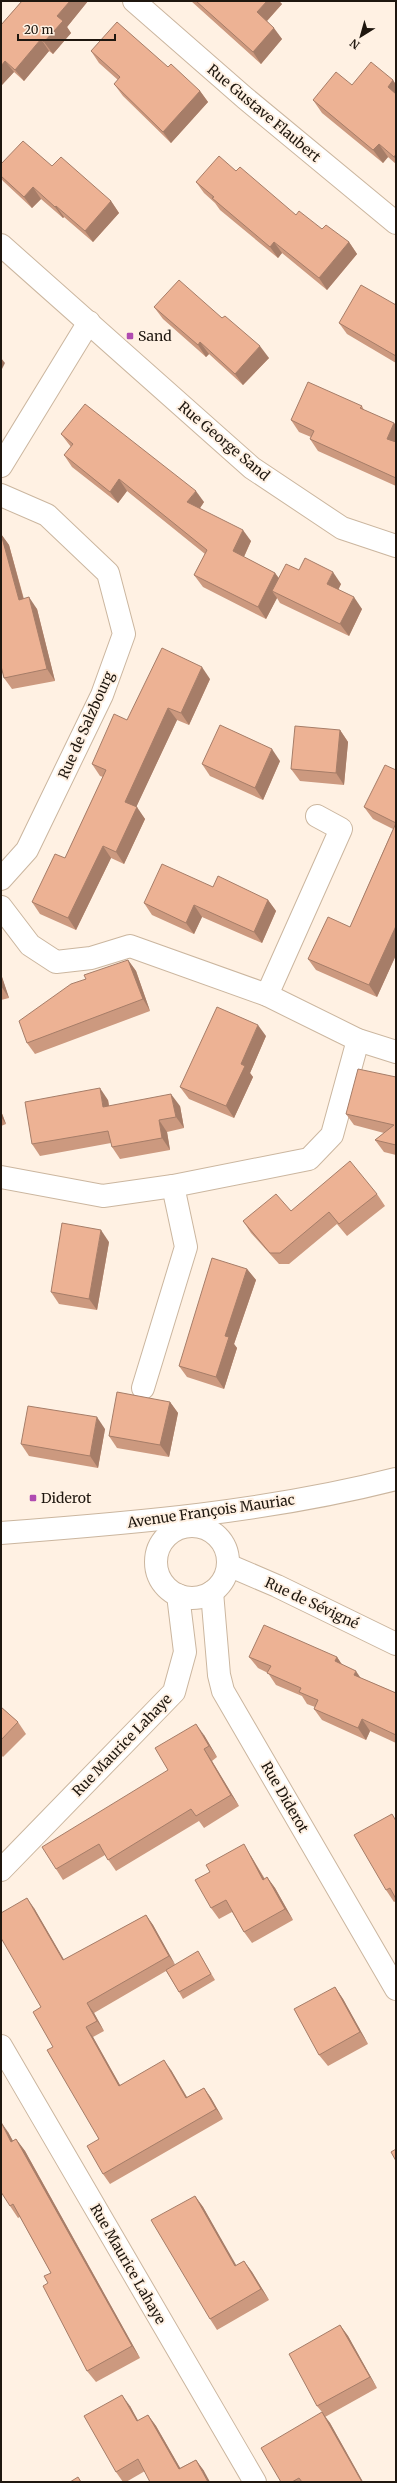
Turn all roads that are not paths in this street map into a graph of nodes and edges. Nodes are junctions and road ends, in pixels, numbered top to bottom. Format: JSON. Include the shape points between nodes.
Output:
{"nodes":[{"id":1,"x":134,"y":1,"type":"edge"},
{"id":2,"x":396,"y":223,"type":"edge"},
{"id":3,"x":1,"y":245,"type":"edge"},
{"id":4,"x":89,"y":322,"type":"junction"},
{"id":5,"x":1,"y":466,"type":"edge"},
{"id":6,"x":1,"y":495,"type":"edge"},
{"id":7,"x":396,"y":546,"type":"edge"},
{"id":8,"x":317,"y":816,"type":"dead end"},
{"id":9,"x":1,"y":879,"type":"edge"},
{"id":10,"x":1,"y":907,"type":"edge"},
{"id":11,"x":266,"y":995,"type":"junction"},
{"id":12,"x":358,"y":1040,"type":"junction"},
{"id":13,"x":396,"y":1052,"type":"edge"},
{"id":14,"x":1,"y":1177,"type":"edge"},
{"id":15,"x":173,"y":1186,"type":"junction"},
{"id":16,"x":143,"y":1388,"type":"dead end"},
{"id":17,"x":396,"y":1479,"type":"edge"},
{"id":18,"x":222,"y":1511,"type":"junction"},
{"id":19,"x":139,"y":1522,"type":"junction"},
{"id":20,"x":1,"y":1533,"type":"edge"},
{"id":21,"x":160,"y":1545,"type":"junction"},
{"id":22,"x":226,"y":1556,"type":"junction"},
{"id":23,"x":212,"y":1592,"type":"junction"},
{"id":24,"x":178,"y":1595,"type":"junction"},
{"id":25,"x":396,"y":1644,"type":"edge"},
{"id":26,"x":1,"y":1870,"type":"edge"},
{"id":27,"x":396,"y":1989,"type":"edge"},
{"id":28,"x":1,"y":2046,"type":"edge"},
{"id":29,"x":255,"y":2482,"type":"edge"}],
"edges":[{"from":1,"to":2,"type":"street","name":"Rue Gustave Flaubert","via":[[245,98]]},
{"from":3,"to":4,"type":"street","name":"Rue George Sand"},
{"from":4,"to":5,"type":"street"},
{"from":4,"to":7,"type":"street","name":"Rue George Sand","via":[[252,468],[342,528]]},
{"from":6,"to":9,"type":"street","name":"Rue de Salzbourg","via":[[47,515],[108,573],[124,634],[102,695],[27,850]]},
{"from":8,"to":11,"type":"street","via":[[341,829]]},
{"from":10,"to":11,"type":"street","via":[[30,945],[56,962],[91,958],[130,946]]},
{"from":11,"to":12,"type":"street"},
{"from":12,"to":13,"type":"street"},
{"from":12,"to":15,"type":"street","via":[[332,1135],[309,1159]]},
{"from":14,"to":15,"type":"street","via":[[103,1196]]},
{"from":15,"to":16,"type":"street","via":[[186,1247]]},
{"from":17,"to":18,"type":"street","name":"Avenue François Mauriac","via":[[349,1491]]},
{"from":18,"to":19,"type":"street","name":"Avenue François Mauriac"},
{"from":18,"to":22,"type":"street"},
{"from":19,"to":20,"type":"street","name":"Avenue François Mauriac"},
{"from":19,"to":21,"type":"street"},
{"from":21,"to":22,"type":"street","via":[[176,1530],[198,1527],[209,1530],[218,1537]]},
{"from":21,"to":24,"type":"street","via":[[156,1557],[161,1580],[168,1589]]},
{"from":22,"to":23,"type":"street","via":[[225,1576]]},
{"from":22,"to":25,"type":"street","name":"Rue de Sévigné","via":[[277,1586]]},
{"from":23,"to":24,"type":"street","via":[[201,1597]]},
{"from":23,"to":27,"type":"street","name":"Rue Diderot","via":[[223,1691]]},
{"from":24,"to":26,"type":"street","name":"Rue Maurice Lahaye","via":[[185,1652],[174,1692]]},
{"from":28,"to":29,"type":"street","name":"Rue Maurice Lahaye"}]}
